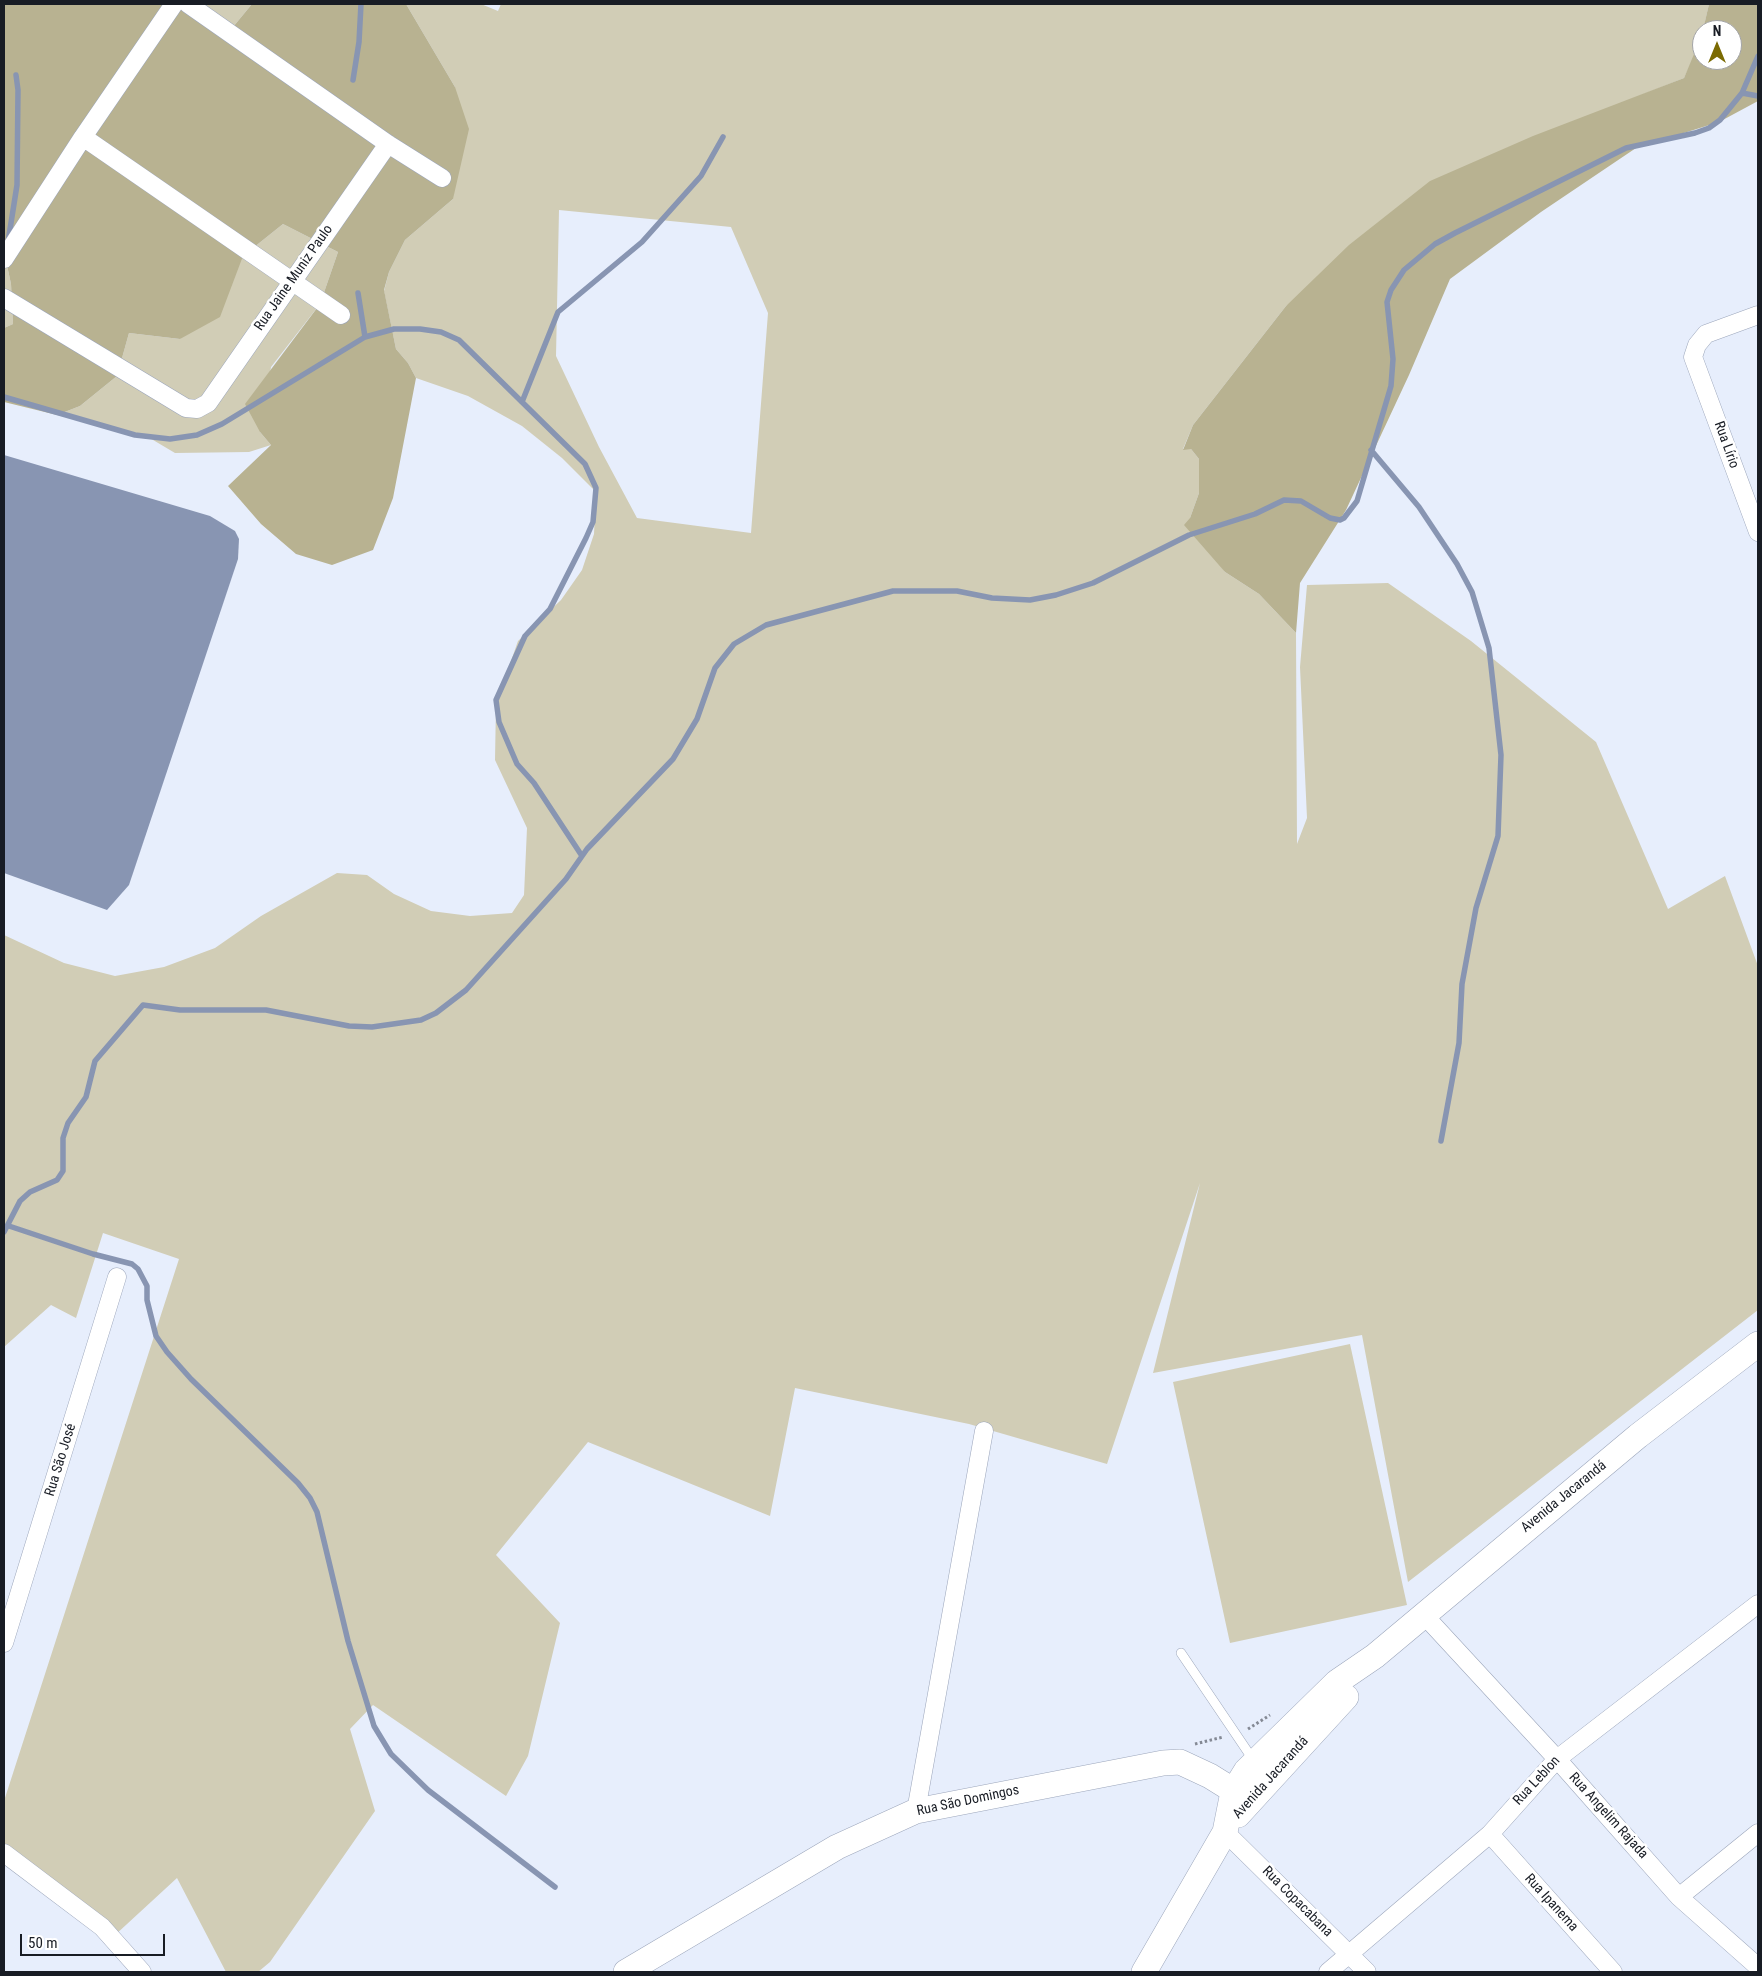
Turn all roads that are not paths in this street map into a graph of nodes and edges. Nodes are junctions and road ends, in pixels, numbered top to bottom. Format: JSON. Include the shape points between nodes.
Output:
{"nodes":[{"id":1,"x":174,"y":4,"type":"edge"},
{"id":2,"x":188,"y":4,"type":"edge"},
{"id":3,"x":83,"y":137,"type":"junction"},
{"id":4,"x":388,"y":144,"type":"junction"},
{"id":5,"x":442,"y":178,"type":"dead end"},
{"id":6,"x":4,"y":259,"type":"edge"},
{"id":7,"x":292,"y":281,"type":"junction"},
{"id":8,"x":4,"y":298,"type":"edge"},
{"id":9,"x":341,"y":315,"type":"dead end"},
{"id":10,"x":1758,"y":315,"type":"edge"},
{"id":11,"x":1756,"y":522,"type":"edge"},
{"id":12,"x":118,"y":1277,"type":"dead end"},
{"id":13,"x":1758,"y":1344,"type":"edge"},
{"id":14,"x":984,"y":1431,"type":"dead end"},
{"id":15,"x":1758,"y":1604,"type":"edge"},
{"id":16,"x":1424,"y":1615,"type":"junction"},
{"id":17,"x":4,"y":1643,"type":"edge"},
{"id":18,"x":1181,"y":1653,"type":"dead end"},
{"id":19,"x":1557,"y":1759,"type":"junction"},
{"id":20,"x":1262,"y":1771,"type":"junction"},
{"id":21,"x":1241,"y":1797,"type":"junction"},
{"id":22,"x":916,"y":1811,"type":"junction"},
{"id":23,"x":1225,"y":1832,"type":"junction"},
{"id":24,"x":1758,"y":1833,"type":"edge"},
{"id":25,"x":1490,"y":1834,"type":"junction"},
{"id":26,"x":4,"y":1853,"type":"edge"},
{"id":27,"x":1680,"y":1897,"type":"junction"},
{"id":28,"x":1350,"y":1954,"type":"junction"},
{"id":29,"x":1758,"y":1967,"type":"edge"},
{"id":30,"x":142,"y":1972,"type":"edge"},
{"id":31,"x":626,"y":1972,"type":"edge"},
{"id":32,"x":1144,"y":1972,"type":"edge"},
{"id":33,"x":1328,"y":1972,"type":"edge"},
{"id":34,"x":1367,"y":1972,"type":"edge"},
{"id":35,"x":1613,"y":1972,"type":"edge"}],
"edges":[{"from":1,"to":3,"type":"street"},
{"from":2,"to":4,"type":"street"},
{"from":3,"to":6,"type":"street"},
{"from":3,"to":7,"type":"street"},
{"from":4,"to":5,"type":"street"},
{"from":4,"to":7,"type":"street","name":"Rua Jaine Muniz Paulo"},
{"from":7,"to":8,"type":"street","name":"Rua Jaine Muniz Paulo","via":[[208,403],[197,409],[186,408]]},
{"from":7,"to":9,"type":"street"},
{"from":10,"to":11,"type":"street","name":"Rua Lírio","via":[[1706,334],[1693,357]]},
{"from":12,"to":17,"type":"street","name":"Rua São José"},
{"from":13,"to":16,"type":"main road","name":"Avenida Jacarandá","via":[[1638,1436]]},
{"from":14,"to":22,"type":"street"},
{"from":15,"to":19,"type":"street","name":"Rua Leblon"},
{"from":16,"to":19,"type":"street","name":"Rua Angelim Rajada"},
{"from":16,"to":20,"type":"main road","name":"Avenida Jacarandá","via":[[1338,1682]]},
{"from":18,"to":20,"type":"lane"},
{"from":19,"to":25,"type":"street","name":"Rua Leblon"},
{"from":19,"to":27,"type":"street","name":"Rua Angelim Rajada"},
{"from":20,"to":21,"type":"main road","name":"Avenida Jacarandá","via":[[1246,1772]]},
{"from":21,"to":22,"type":"main road","name":"Rua São Domingos","via":[[1210,1776],[1180,1762]]},
{"from":21,"to":23,"type":"main road","name":"Avenida Jacarandá"},
{"from":22,"to":31,"type":"main road","name":"Rua São Domingos","via":[[837,1847]]},
{"from":23,"to":28,"type":"street","name":"Rua Copacabana"},
{"from":23,"to":32,"type":"main road","name":"Avenida Jacarandá"},
{"from":24,"to":27,"type":"street"},
{"from":25,"to":28,"type":"street","name":"Rua Leblon"},
{"from":25,"to":35,"type":"street","name":"Rua Ipanema"},
{"from":26,"to":30,"type":"street","via":[[102,1927]]},
{"from":27,"to":29,"type":"street","name":"Rua Angelim Rajada"},
{"from":28,"to":33,"type":"street","name":"Rua Leblon"},
{"from":28,"to":34,"type":"street","name":"Rua Copacabana"}]}
